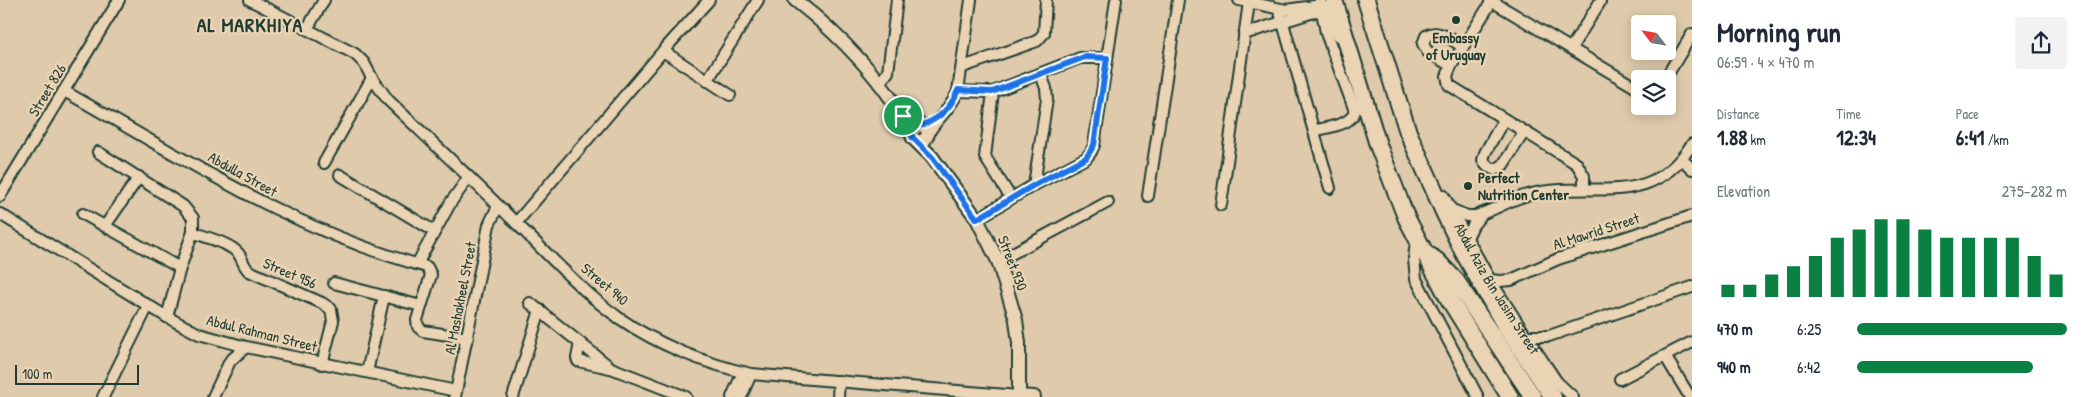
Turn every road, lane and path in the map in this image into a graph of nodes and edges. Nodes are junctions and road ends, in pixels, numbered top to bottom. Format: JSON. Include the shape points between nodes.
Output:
{"nodes":[{"id":1,"x":119,"y":0,"type":"edge"},
{"id":2,"x":250,"y":0,"type":"edge"},
{"id":3,"x":324,"y":0,"type":"edge"},
{"id":4,"x":709,"y":0,"type":"edge"},
{"id":5,"x":758,"y":0,"type":"edge"},
{"id":6,"x":795,"y":0,"type":"edge"},
{"id":7,"x":897,"y":0,"type":"edge"},
{"id":8,"x":970,"y":0,"type":"edge"},
{"id":9,"x":1046,"y":0,"type":"edge"},
{"id":10,"x":1116,"y":0,"type":"edge"},
{"id":11,"x":1178,"y":0,"type":"edge"},
{"id":12,"x":1366,"y":0,"type":"edge"},
{"id":13,"x":1491,"y":0,"type":"edge"},
{"id":14,"x":1244,"y":1,"type":"edge"},
{"id":15,"x":1599,"y":1,"type":"edge"},
{"id":16,"x":1324,"y":3,"type":"edge"},
{"id":17,"x":1280,"y":9,"type":"junction"},
{"id":18,"x":1283,"y":22,"type":"junction"},
{"id":19,"x":307,"y":29,"type":"junction"},
{"id":20,"x":1244,"y":34,"type":"junction"},
{"id":21,"x":1692,"y":34,"type":"edge"},
{"id":22,"x":1463,"y":47,"type":"junction"},
{"id":23,"x":1571,"y":48,"type":"junction"},
{"id":24,"x":663,"y":51,"type":"junction"},
{"id":25,"x":1107,"y":58,"type":"junction"},
{"id":26,"x":1451,"y":66,"type":"junction"},
{"id":27,"x":963,"y":67,"type":"junction"},
{"id":28,"x":1670,"y":70,"type":"edge"},
{"id":29,"x":1040,"y":75,"type":"junction"},
{"id":30,"x":372,"y":78,"type":"junction"},
{"id":31,"x":707,"y":81,"type":"junction"},
{"id":32,"x":879,"y":84,"type":"junction"},
{"id":33,"x":1631,"y":85,"type":"edge"},
{"id":34,"x":958,"y":90,"type":"junction"},
{"id":35,"x":64,"y":92,"type":"junction"},
{"id":36,"x":992,"y":92,"type":"junction"},
{"id":37,"x":730,"y":95,"type":"dead end"},
{"id":38,"x":1504,"y":119,"type":"junction"},
{"id":39,"x":1314,"y":131,"type":"junction"},
{"id":40,"x":1524,"y":132,"type":"junction"},
{"id":41,"x":921,"y":133,"type":"junction"},
{"id":42,"x":1692,"y":144,"type":"edge"},
{"id":43,"x":98,"y":152,"type":"dead end"},
{"id":44,"x":1682,"y":159,"type":"junction"},
{"id":45,"x":324,"y":163,"type":"dead end"},
{"id":46,"x":1692,"y":169,"type":"edge"},
{"id":47,"x":340,"y":175,"type":"dead end"},
{"id":48,"x":1427,"y":175,"type":"junction"},
{"id":49,"x":469,"y":176,"type":"junction"},
{"id":50,"x":139,"y":177,"type":"junction"},
{"id":51,"x":1034,"y":185,"type":"junction"},
{"id":52,"x":1330,"y":188,"type":"dead end"},
{"id":53,"x":1584,"y":189,"type":"junction"},
{"id":54,"x":0,"y":196,"type":"edge"},
{"id":55,"x":1148,"y":196,"type":"dead end"},
{"id":56,"x":1011,"y":198,"type":"junction"},
{"id":57,"x":1108,"y":202,"type":"dead end"},
{"id":58,"x":498,"y":206,"type":"junction"},
{"id":59,"x":1222,"y":206,"type":"dead end"},
{"id":60,"x":1452,"y":210,"type":"junction"},
{"id":61,"x":0,"y":214,"type":"edge"},
{"id":62,"x":82,"y":214,"type":"dead end"},
{"id":63,"x":1482,"y":214,"type":"junction"},
{"id":64,"x":1692,"y":216,"type":"edge"},
{"id":65,"x":977,"y":219,"type":"junction"},
{"id":66,"x":516,"y":223,"type":"junction"},
{"id":67,"x":105,"y":226,"type":"junction"},
{"id":68,"x":434,"y":231,"type":"junction"},
{"id":69,"x":193,"y":232,"type":"junction"},
{"id":70,"x":1467,"y":238,"type":"junction"},
{"id":71,"x":1420,"y":245,"type":"junction"},
{"id":72,"x":998,"y":261,"type":"junction"},
{"id":73,"x":417,"y":264,"type":"junction"},
{"id":74,"x":180,"y":268,"type":"junction"},
{"id":75,"x":1490,"y":280,"type":"junction"},
{"id":76,"x":1511,"y":280,"type":"junction"},
{"id":77,"x":334,"y":283,"type":"dead end"},
{"id":78,"x":1692,"y":287,"type":"edge"},
{"id":79,"x":384,"y":296,"type":"junction"},
{"id":80,"x":1501,"y":297,"type":"junction"},
{"id":81,"x":530,"y":303,"type":"dead end"},
{"id":82,"x":148,"y":306,"type":"junction"},
{"id":83,"x":421,"y":306,"type":"junction"},
{"id":84,"x":540,"y":310,"type":"junction"},
{"id":85,"x":167,"y":317,"type":"junction"},
{"id":86,"x":1526,"y":336,"type":"junction"},
{"id":87,"x":1549,"y":336,"type":"junction"},
{"id":88,"x":468,"y":338,"type":"junction"},
{"id":89,"x":224,"y":341,"type":"junction"},
{"id":90,"x":1692,"y":342,"type":"edge"},
{"id":91,"x":580,"y":343,"type":"junction"},
{"id":92,"x":246,"y":347,"type":"junction"},
{"id":93,"x":1665,"y":356,"type":"junction"},
{"id":94,"x":1535,"y":361,"type":"junction"},
{"id":95,"x":322,"y":364,"type":"junction"},
{"id":96,"x":226,"y":368,"type":"junction"},
{"id":97,"x":611,"y":368,"type":"junction"},
{"id":98,"x":367,"y":372,"type":"junction"},
{"id":99,"x":747,"y":373,"type":"junction"},
{"id":100,"x":1620,"y":379,"type":"dead end"},
{"id":101,"x":839,"y":380,"type":"junction"},
{"id":102,"x":456,"y":394,"type":"edge"},
{"id":103,"x":672,"y":394,"type":"edge"},
{"id":104,"x":959,"y":394,"type":"edge"},
{"id":105,"x":1506,"y":394,"type":"edge"},
{"id":106,"x":1019,"y":396,"type":"edge"},
{"id":107,"x":104,"y":397,"type":"edge"},
{"id":108,"x":214,"y":397,"type":"edge"},
{"id":109,"x":513,"y":397,"type":"edge"},
{"id":110,"x":686,"y":397,"type":"edge"},
{"id":111,"x":732,"y":397,"type":"edge"},
{"id":112,"x":741,"y":397,"type":"edge"},
{"id":113,"x":838,"y":397,"type":"edge"},
{"id":114,"x":1034,"y":397,"type":"edge"},
{"id":115,"x":1478,"y":397,"type":"edge"},
{"id":116,"x":1533,"y":397,"type":"edge"},
{"id":117,"x":1553,"y":397,"type":"edge"},
{"id":118,"x":1562,"y":397,"type":"edge"},
{"id":119,"x":1573,"y":397,"type":"edge"},
{"id":120,"x":1691,"y":397,"type":"edge"}],
"edges":[{"from":1,"to":35,"type":"street","name":"Street 826"},
{"from":2,"to":19,"type":"street","name":"Street 940"},
{"from":3,"to":19,"type":"street"},
{"from":4,"to":24,"type":"street"},
{"from":5,"to":31,"type":"street"},
{"from":6,"to":32,"type":"street","name":"Street 930","via":[[842,42]]},
{"from":7,"to":32,"type":"street","via":[[888,72]]},
{"from":8,"to":27,"type":"street"},
{"from":9,"to":27,"type":"street","via":[[1044,33],[1037,41]]},
{"from":10,"to":25,"type":"street"},
{"from":11,"to":55,"type":"street"},
{"from":12,"to":48,"type":"main road","name":"Abdul Aziz Bin Jasim Street","via":[[1408,132]]},
{"from":13,"to":22,"type":"street"},
{"from":13,"to":23,"type":"street"},
{"from":14,"to":17,"type":"street"},
{"from":14,"to":20,"type":"street"},
{"from":15,"to":23,"type":"street"},
{"from":16,"to":17,"type":"street","via":[[1293,10]]},
{"from":16,"to":18,"type":"street"},
{"from":16,"to":39,"type":"street","via":[[1326,33],[1354,115],[1347,122]]},
{"from":16,"to":71,"type":"main road","via":[[1347,44],[1384,161]]},
{"from":17,"to":18,"type":"street"},
{"from":18,"to":20,"type":"street"},
{"from":18,"to":39,"type":"street"},
{"from":19,"to":30,"type":"street","name":"Street 940","via":[[361,59]]},
{"from":20,"to":59,"type":"street"},
{"from":21,"to":28,"type":"street"},
{"from":22,"to":26,"type":"street"},
{"from":22,"to":26,"type":"street","via":[[1439,32],[1426,36],[1423,44],[1427,51]]},
{"from":23,"to":33,"type":"street"},
{"from":24,"to":31,"type":"street"},
{"from":24,"to":66,"type":"street"},
{"from":25,"to":29,"type":"street","via":[[1080,58]]},
{"from":25,"to":51,"type":"street","via":[[1091,152],[1086,158]]},
{"from":26,"to":38,"type":"street","via":[[1447,76],[1449,85]]},
{"from":27,"to":34,"type":"street"},
{"from":29,"to":36,"type":"street"},
{"from":29,"to":51,"type":"street","via":[[1047,99]]},
{"from":30,"to":45,"type":"street"},
{"from":30,"to":49,"type":"street","name":"Street 940","via":[[388,100]]},
{"from":31,"to":37,"type":"street"},
{"from":32,"to":41,"type":"street","name":"Street 930","via":[[903,116]]},
{"from":34,"to":36,"type":"street"},
{"from":34,"to":41,"type":"street","via":[[953,102]]},
{"from":35,"to":54,"type":"street","name":"Street 826"},
{"from":35,"to":73,"type":"street","name":"Abdulla Street","via":[[292,218]]},
{"from":36,"to":56,"type":"street","via":[[985,157]]},
{"from":38,"to":40,"type":"street"},
{"from":38,"to":40,"type":"street","via":[[1485,153],[1483,160],[1487,166],[1495,170],[1503,165]]},
{"from":39,"to":52,"type":"street"},
{"from":40,"to":53,"type":"street","via":[[1577,164],[1584,176]]},
{"from":41,"to":65,"type":"street","name":"Street 930","via":[[932,157]]},
{"from":42,"to":44,"type":"street"},
{"from":43,"to":50,"type":"street"},
{"from":44,"to":46,"type":"street"},
{"from":44,"to":53,"type":"street","via":[[1666,175],[1640,186]]},
{"from":47,"to":68,"type":"street"},
{"from":48,"to":60,"type":"street","name":"Abdul Aziz Bin Jasim Street"},
{"from":48,"to":94,"type":"main road","name":"Abdul Aziz Bin Jasim Street","via":[[1507,329]]},
{"from":49,"to":58,"type":"street","name":"Street 940"},
{"from":49,"to":68,"type":"street"},
{"from":50,"to":67,"type":"street"},
{"from":50,"to":69,"type":"street","via":[[188,210],[193,218]]},
{"from":51,"to":56,"type":"street"},
{"from":53,"to":63,"type":"street","via":[[1528,195]]},
{"from":56,"to":65,"type":"street"},
{"from":57,"to":72,"type":"street"},
{"from":58,"to":66,"type":"street","name":"Street 940"},
{"from":58,"to":88,"type":"street","name":"Al Mashakheel Street","via":[[489,225]]},
{"from":60,"to":63,"type":"street","via":[[1467,216]]},
{"from":60,"to":70,"type":"street","name":"Abdul Aziz Bin Jasim Street"},
{"from":61,"to":82,"type":"street","name":"Abdul Rahman Street"},
{"from":62,"to":67,"type":"street"},
{"from":63,"to":70,"type":"street"},
{"from":64,"to":76,"type":"street","name":"Al Mawrid Street","via":[[1558,259]]},
{"from":65,"to":72,"type":"street","name":"Street 930"},
{"from":66,"to":99,"type":"street","name":"Street 940","via":[[587,292],[620,318],[653,338],[711,363]]},
{"from":67,"to":74,"type":"street"},
{"from":68,"to":73,"type":"street"},
{"from":69,"to":74,"type":"street"},
{"from":69,"to":95,"type":"street","name":"Street 956","via":[[236,251],[248,271],[331,309],[333,321]]},
{"from":70,"to":75,"type":"street","name":"Abdul Aziz Bin Jasim Street"},
{"from":71,"to":105,"type":"main road"},
{"from":71,"to":115,"type":"street","via":[[1414,259],[1416,279]]},
{"from":71,"to":116,"type":"main road","via":[[1456,281]]},
{"from":72,"to":106,"type":"street","name":"Street 930","via":[[1016,320]]},
{"from":73,"to":83,"type":"street","via":[[427,267],[431,275]]},
{"from":74,"to":85,"type":"street"},
{"from":75,"to":76,"type":"street","name":"Al Mawrid Street"},
{"from":75,"to":80,"type":"street","name":"Abdul Aziz Bin Jasim Street"},
{"from":76,"to":80,"type":"street"},
{"from":77,"to":79,"type":"street"},
{"from":78,"to":87,"type":"street"},
{"from":79,"to":83,"type":"street"},
{"from":79,"to":98,"type":"street"},
{"from":80,"to":86,"type":"street","name":"Abdul Aziz Bin Jasim Street"},
{"from":81,"to":84,"type":"street"},
{"from":82,"to":85,"type":"street","name":"Abdul Rahman Street"},
{"from":82,"to":107,"type":"street"},
{"from":83,"to":88,"type":"street","via":[[417,320],[420,329]]},
{"from":84,"to":91,"type":"street"},
{"from":84,"to":109,"type":"street"},
{"from":85,"to":89,"type":"street","name":"Abdul Rahman Street","via":[[187,329]]},
{"from":86,"to":87,"type":"street"},
{"from":86,"to":94,"type":"street","name":"Abdul Aziz Bin Jasim Street"},
{"from":87,"to":94,"type":"street"},
{"from":88,"to":102,"type":"street","name":"Al Mashakheel Street"},
{"from":89,"to":92,"type":"street","name":"Abdul Rahman Street"},
{"from":89,"to":96,"type":"street","via":[[228,354]]},
{"from":90,"to":93,"type":"street"},
{"from":91,"to":97,"type":"street"},
{"from":91,"to":97,"type":"street","via":[[578,362]]},
{"from":92,"to":95,"type":"street","name":"Abdul Rahman Street"},
{"from":92,"to":96,"type":"street"},
{"from":93,"to":100,"type":"street"},
{"from":93,"to":120,"type":"street"},
{"from":94,"to":117,"type":"main road","name":"Abdul Aziz Bin Jasim Street"},
{"from":94,"to":118,"type":"main road"},
{"from":94,"to":119,"type":"street","name":"Abdul Aziz Bin Jasim Street"},
{"from":95,"to":98,"type":"street","name":"Abdul Rahman Street"},
{"from":96,"to":108,"type":"street"},
{"from":97,"to":103,"type":"street"},
{"from":98,"to":102,"type":"street","name":"Abdul Rahman Street"},
{"from":99,"to":101,"type":"street","name":"Street 940"},
{"from":99,"to":111,"type":"street"},
{"from":99,"to":112,"type":"street"},
{"from":101,"to":104,"type":"street","name":"Street 940"},
{"from":101,"to":113,"type":"street"},
{"from":103,"to":110,"type":"street"},
{"from":104,"to":106,"type":"street","name":"Street 940"},
{"from":106,"to":114,"type":"street","name":"Street 940"}]}
